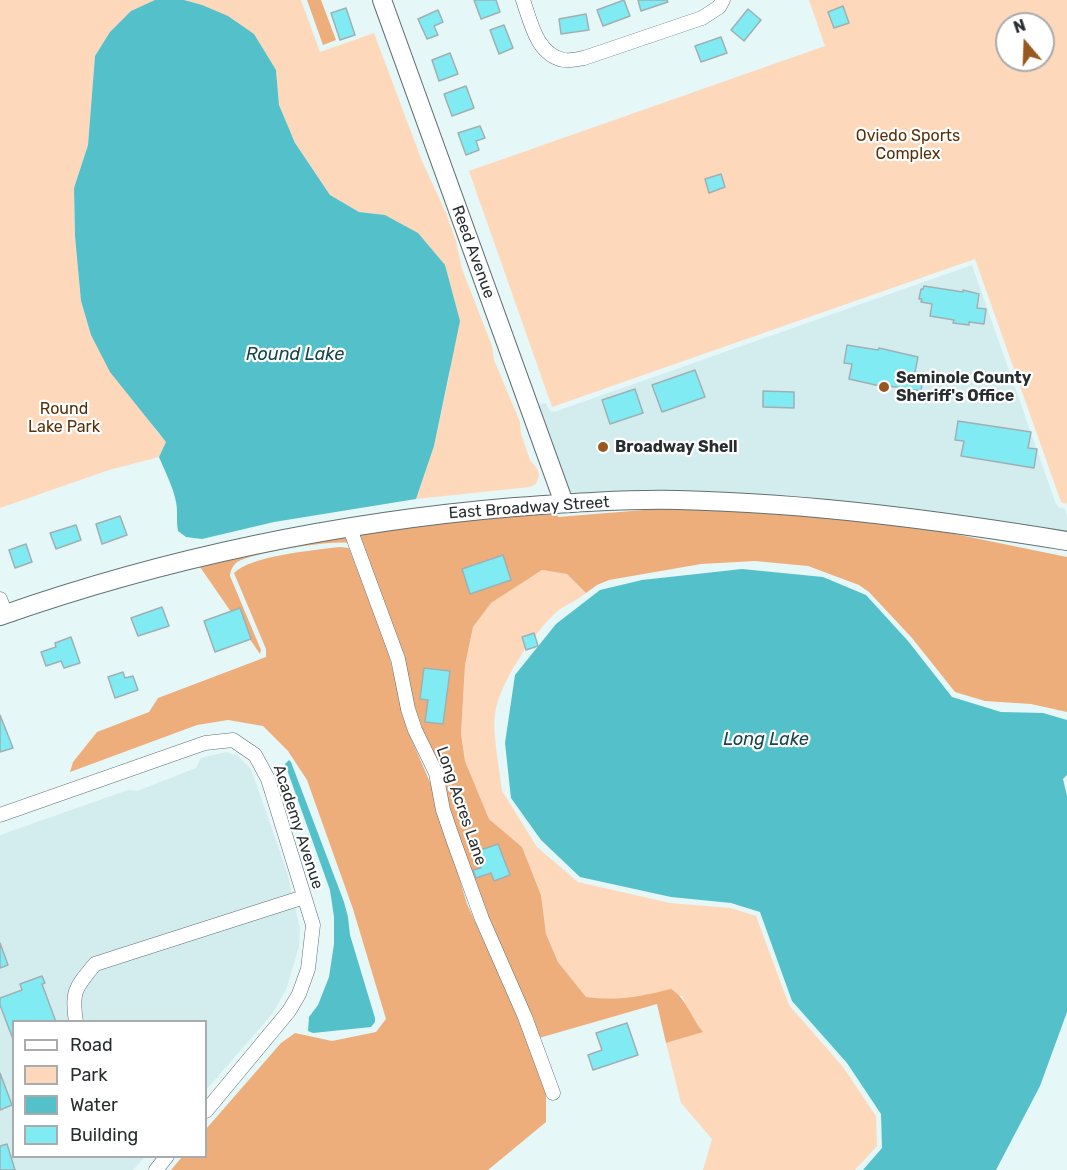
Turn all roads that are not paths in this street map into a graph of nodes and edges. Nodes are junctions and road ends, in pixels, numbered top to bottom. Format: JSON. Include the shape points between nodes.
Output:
{"nodes":[{"id":1,"x":522,"y":0,"type":"edge"},
{"id":2,"x":723,"y":0,"type":"edge"},
{"id":3,"x":386,"y":1,"type":"edge"},
{"id":4,"x":564,"y":503,"type":"junction"},
{"id":5,"x":349,"y":526,"type":"junction"},
{"id":6,"x":1067,"y":541,"type":"edge"},
{"id":7,"x":2,"y":610,"type":"edge"},
{"id":8,"x":0,"y":815,"type":"edge"},
{"id":9,"x":304,"y":897,"type":"junction"},
{"id":10,"x":76,"y":1020,"type":"edge"},
{"id":11,"x":553,"y":1093,"type":"dead end"},
{"id":12,"x":207,"y":1110,"type":"edge"},
{"id":13,"x":165,"y":1158,"type":"edge"},
{"id":14,"x":156,"y":1170,"type":"edge"}],
"edges":[{"from":1,"to":2,"type":"street","via":[[537,40],[546,51],[565,60],[584,58],[702,18]]},
{"from":3,"to":4,"type":"main road","name":"Reed Avenue"},
{"from":4,"to":5,"type":"main road","name":"East Broadway Street"},
{"from":4,"to":6,"type":"main road","name":"East Broadway Street","via":[[676,500],[808,507],[955,523]]},
{"from":5,"to":7,"type":"main road","name":"East Broadway Street","via":[[208,554]]},
{"from":5,"to":11,"type":"street","name":"Long Acres Lane","via":[[398,659],[408,709],[436,773],[443,810],[458,853]]},
{"from":8,"to":9,"type":"street","name":"Academy Avenue","via":[[205,743],[233,740],[255,755],[268,779]]},
{"from":9,"to":10,"type":"street","via":[[95,964],[78,984],[73,1002]]},
{"from":9,"to":12,"type":"street","name":"Academy Avenue","via":[[313,925],[308,969],[299,994]]},
{"from":13,"to":14,"type":"street"}]}
